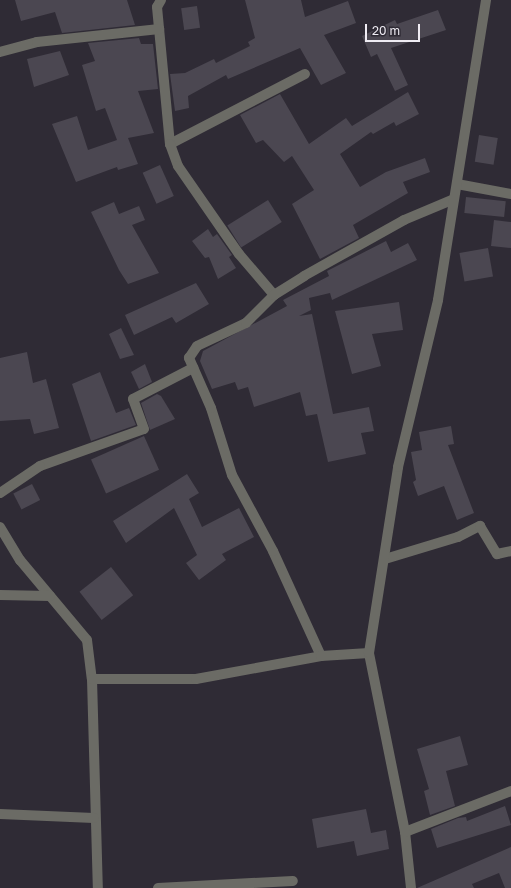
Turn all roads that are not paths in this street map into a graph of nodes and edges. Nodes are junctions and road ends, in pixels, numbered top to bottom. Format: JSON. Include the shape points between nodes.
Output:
{"nodes":[{"id":1,"x":161,"y":0,"type":"edge"},
{"id":2,"x":486,"y":0,"type":"edge"},
{"id":3,"x":159,"y":29,"type":"junction"},
{"id":4,"x":0,"y":52,"type":"edge"},
{"id":5,"x":305,"y":74,"type":"dead end"},
{"id":6,"x":170,"y":144,"type":"junction"},
{"id":7,"x":457,"y":184,"type":"junction"},
{"id":8,"x":511,"y":194,"type":"edge"},
{"id":9,"x":454,"y":199,"type":"junction"},
{"id":10,"x":274,"y":295,"type":"junction"},
{"id":11,"x":193,"y":368,"type":"junction"},
{"id":12,"x":0,"y":493,"type":"edge"},
{"id":13,"x":0,"y":527,"type":"edge"},
{"id":14,"x":511,"y":551,"type":"edge"},
{"id":15,"x":385,"y":559,"type":"junction"},
{"id":16,"x":0,"y":595,"type":"edge"},
{"id":17,"x":50,"y":596,"type":"junction"},
{"id":18,"x":369,"y":654,"type":"junction"},
{"id":19,"x":321,"y":656,"type":"junction"},
{"id":20,"x":92,"y":679,"type":"junction"},
{"id":21,"x":511,"y":791,"type":"edge"},
{"id":22,"x":0,"y":814,"type":"edge"},
{"id":23,"x":94,"y":818,"type":"junction"},
{"id":24,"x":405,"y":832,"type":"junction"},
{"id":25,"x":293,"y":880,"type":"dead end"},
{"id":26,"x":98,"y":888,"type":"edge"},
{"id":27,"x":158,"y":888,"type":"edge"},
{"id":28,"x":411,"y":888,"type":"edge"}],
"edges":[{"from":1,"to":3,"type":"street","via":[[157,7]]},
{"from":2,"to":7,"type":"street"},
{"from":3,"to":4,"type":"street","via":[[37,42]]},
{"from":3,"to":6,"type":"street"},
{"from":5,"to":6,"type":"street"},
{"from":6,"to":10,"type":"street","via":[[178,166],[217,223]]},
{"from":7,"to":8,"type":"street"},
{"from":7,"to":9,"type":"street"},
{"from":9,"to":10,"type":"street","via":[[404,220]]},
{"from":9,"to":15,"type":"street","via":[[438,300],[398,467]]},
{"from":10,"to":11,"type":"street","via":[[246,323],[197,346],[189,358]]},
{"from":11,"to":12,"type":"street","via":[[133,399],[144,429],[40,466]]},
{"from":11,"to":19,"type":"street","via":[[211,408],[232,475],[273,551]]},
{"from":13,"to":17,"type":"street","via":[[20,560]]},
{"from":14,"to":15,"type":"street","via":[[497,554],[480,526],[458,537]]},
{"from":15,"to":18,"type":"street"},
{"from":16,"to":17,"type":"street"},
{"from":17,"to":20,"type":"street","via":[[87,640]]},
{"from":18,"to":19,"type":"street"},
{"from":18,"to":24,"type":"street"},
{"from":19,"to":20,"type":"street","via":[[196,679]]},
{"from":20,"to":23,"type":"street"},
{"from":21,"to":24,"type":"street"},
{"from":22,"to":23,"type":"street"},
{"from":23,"to":26,"type":"street"},
{"from":24,"to":28,"type":"street"},
{"from":25,"to":27,"type":"street"}]}
